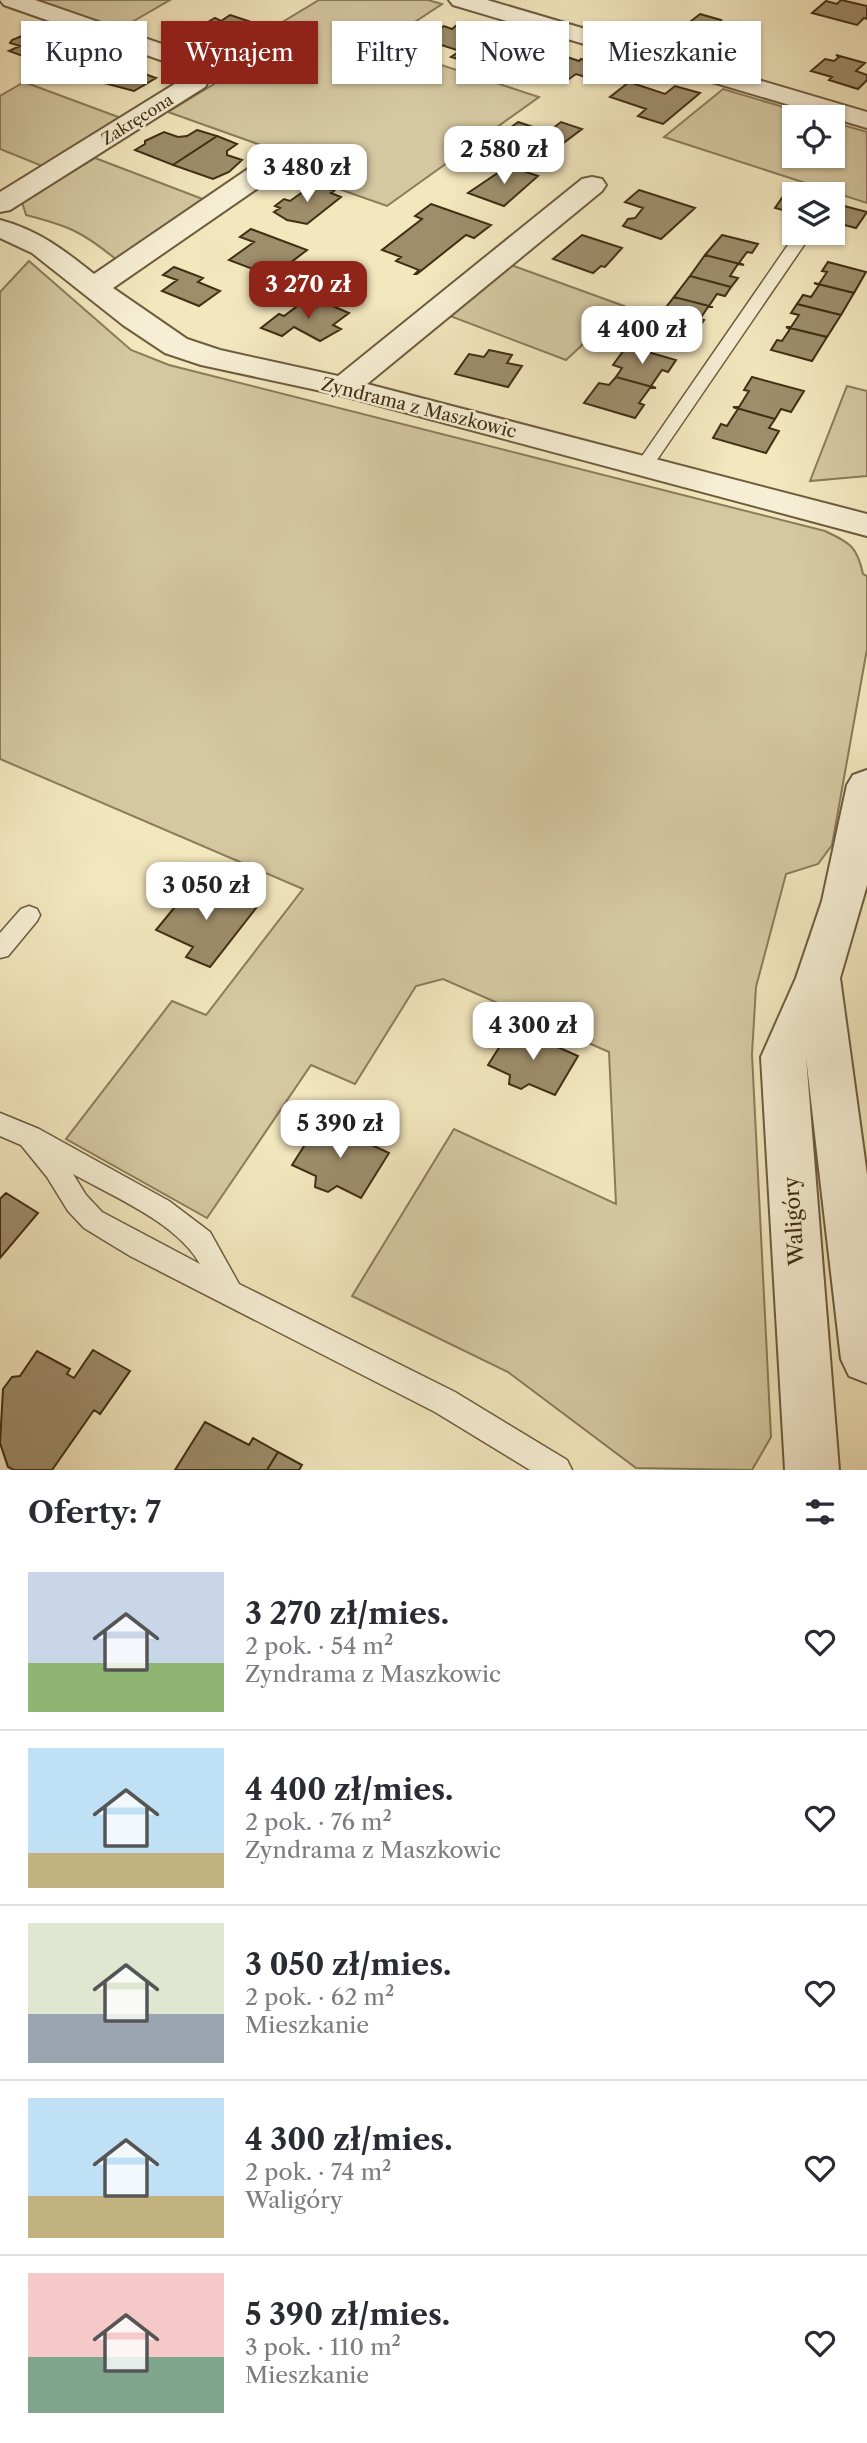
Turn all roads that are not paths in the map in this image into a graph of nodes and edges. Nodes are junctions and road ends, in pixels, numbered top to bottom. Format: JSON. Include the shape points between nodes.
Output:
{"nodes":[{"id":1,"x":12,"y":0,"type":"edge"},
{"id":2,"x":461,"y":0,"type":"edge"},
{"id":3,"x":867,"y":120,"type":"edge"},
{"id":4,"x":274,"y":164,"type":"dead end"},
{"id":5,"x":592,"y":185,"type":"dead end"},
{"id":6,"x":0,"y":204,"type":"edge"},
{"id":7,"x":0,"y":229,"type":"edge"},
{"id":8,"x":796,"y":245,"type":"dead end"},
{"id":9,"x":94,"y":287,"type":"junction"},
{"id":10,"x":344,"y":387,"type":"junction"},
{"id":11,"x":644,"y":466,"type":"junction"},
{"id":12,"x":867,"y":525,"type":"edge"},
{"id":13,"x":867,"y":785,"type":"edge"},
{"id":14,"x":29,"y":915,"type":"dead end"},
{"id":15,"x":0,"y":950,"type":"edge"},
{"id":16,"x":818,"y":978,"type":"junction"},
{"id":17,"x":0,"y":1124,"type":"edge"},
{"id":18,"x":30,"y":1137,"type":"junction"},
{"id":19,"x":229,"y":1291,"type":"junction"},
{"id":20,"x":867,"y":1359,"type":"edge"},
{"id":21,"x":557,"y":1470,"type":"edge"},
{"id":22,"x":812,"y":1470,"type":"edge"}],
"edges":[{"from":1,"to":6,"type":"street","name":"Zakręcona","via":[[199,65],[202,70],[196,82]]},
{"from":2,"to":3,"type":"street"},
{"from":4,"to":9,"type":"street"},
{"from":5,"to":10,"type":"street"},
{"from":7,"to":9,"type":"street","name":"Zyndrama z Maszkowic","via":[[42,247]]},
{"from":8,"to":11,"type":"lane"},
{"from":9,"to":10,"type":"street","name":"Zyndrama z Maszkowic","via":[[176,346]]},
{"from":10,"to":11,"type":"street","name":"Zyndrama z Maszkowic"},
{"from":11,"to":12,"type":"street","name":"Zyndrama z Maszkowic"},
{"from":13,"to":16,"type":"street","name":"Waligóry","via":[[843,901]]},
{"from":14,"to":15,"type":"lane"},
{"from":16,"to":20,"type":"street","name":"Waligóry"},
{"from":16,"to":22,"type":"street","name":"Waligóry","via":[[783,1057]]},
{"from":17,"to":18,"type":"lane"},
{"from":18,"to":19,"type":"lane","via":[[170,1217],[201,1241]]},
{"from":18,"to":19,"type":"lane","via":[[93,1220]]},
{"from":19,"to":21,"type":"lane","via":[[445,1402]]}]}
